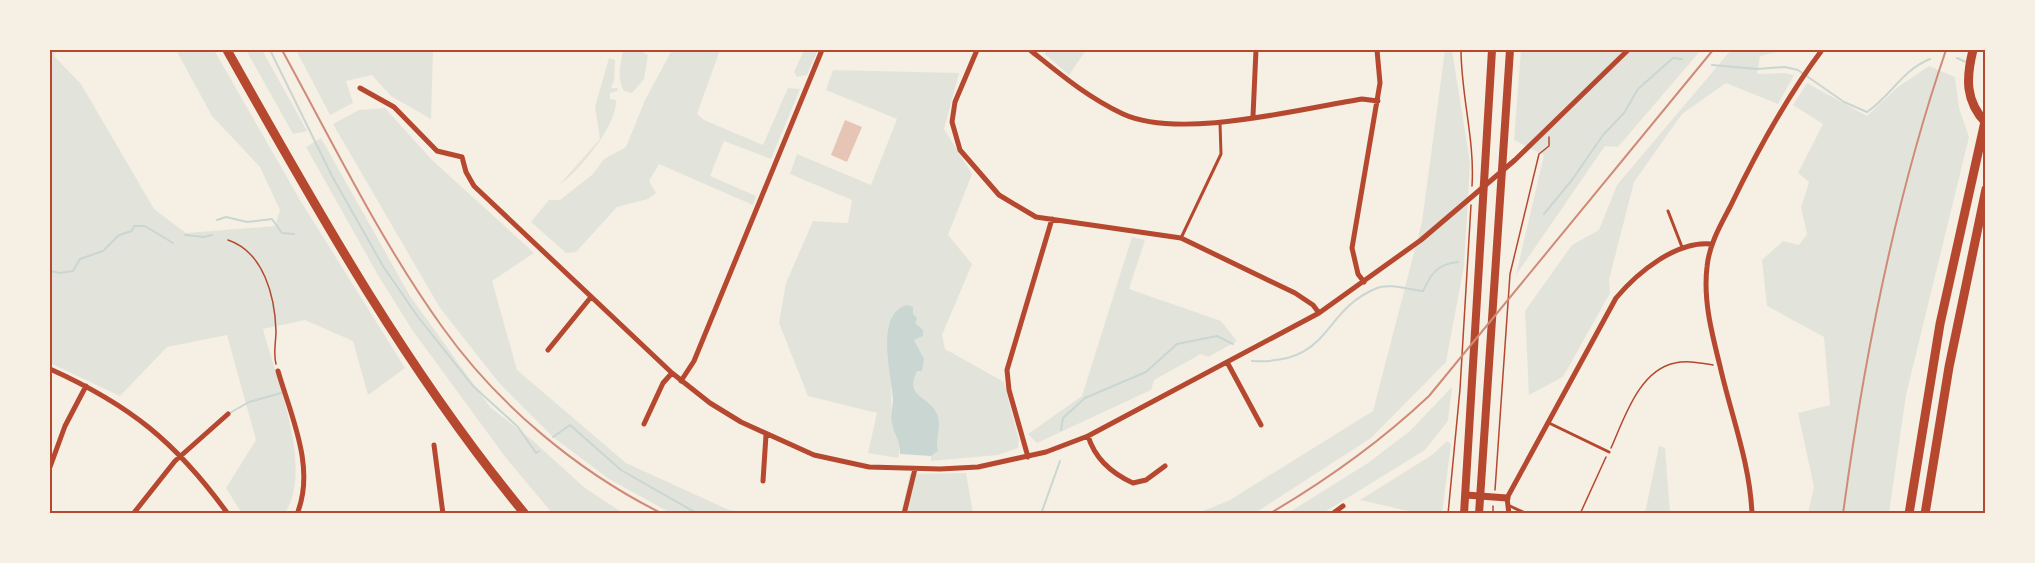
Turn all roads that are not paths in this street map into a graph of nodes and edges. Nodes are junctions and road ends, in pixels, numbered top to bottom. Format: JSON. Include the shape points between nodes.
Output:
{"nodes":[{"id":1,"x":227,"y":50,"type":"edge"},
{"id":2,"x":234,"y":50,"type":"edge"},
{"id":3,"x":822,"y":50,"type":"edge"},
{"id":4,"x":977,"y":50,"type":"edge"},
{"id":5,"x":1030,"y":50,"type":"edge"},
{"id":6,"x":1256,"y":50,"type":"edge"},
{"id":7,"x":1377,"y":50,"type":"edge"},
{"id":8,"x":1492,"y":50,"type":"edge"},
{"id":9,"x":1510,"y":50,"type":"edge"},
{"id":10,"x":1628,"y":50,"type":"edge"},
{"id":11,"x":1822,"y":50,"type":"edge"},
{"id":12,"x":1973,"y":52,"type":"edge"},
{"id":13,"x":360,"y":88,"type":"dead end"},
{"id":14,"x":1378,"y":101,"type":"junction"},
{"id":15,"x":1252,"y":116,"type":"junction"},
{"id":16,"x":1986,"y":117,"type":"edge"},
{"id":17,"x":266,"y":120,"type":"junction"},
{"id":18,"x":1220,"y":121,"type":"junction"},
{"id":19,"x":1986,"y":123,"type":"edge"},
{"id":20,"x":1986,"y":189,"type":"edge"},
{"id":21,"x":1668,"y":211,"type":"dead end"},
{"id":22,"x":1052,"y":219,"type":"junction"},
{"id":23,"x":1181,"y":238,"type":"junction"},
{"id":24,"x":1712,"y":244,"type":"junction"},
{"id":25,"x":1683,"y":247,"type":"junction"},
{"id":26,"x":1364,"y":282,"type":"junction"},
{"id":27,"x":591,"y":297,"type":"junction"},
{"id":28,"x":1319,"y":313,"type":"junction"},
{"id":29,"x":548,"y":350,"type":"dead end"},
{"id":30,"x":1227,"y":362,"type":"junction"},
{"id":31,"x":50,"y":369,"type":"edge"},
{"id":32,"x":278,"y":371,"type":"road end"},
{"id":33,"x":672,"y":373,"type":"junction"},
{"id":34,"x":681,"y":381,"type":"junction"},
{"id":35,"x":86,"y":386,"type":"junction"},
{"id":36,"x":228,"y":414,"type":"dead end"},
{"id":37,"x":1549,"y":423,"type":"junction"},
{"id":38,"x":644,"y":424,"type":"dead end"},
{"id":39,"x":1261,"y":425,"type":"dead end"},
{"id":40,"x":766,"y":435,"type":"junction"},
{"id":41,"x":1088,"y":436,"type":"junction"},
{"id":42,"x":434,"y":445,"type":"dead end"},
{"id":43,"x":1609,"y":452,"type":"road end"},
{"id":44,"x":181,"y":456,"type":"junction"},
{"id":45,"x":1028,"y":457,"type":"junction"},
{"id":46,"x":1165,"y":466,"type":"dead end"},
{"id":47,"x":50,"y":467,"type":"edge"},
{"id":48,"x":915,"y":469,"type":"junction"},
{"id":49,"x":763,"y":482,"type":"dead end"},
{"id":50,"x":1466,"y":495,"type":"junction"},
{"id":51,"x":1481,"y":496,"type":"junction"},
{"id":52,"x":1508,"y":502,"type":"junction"},
{"id":53,"x":1343,"y":506,"type":"dead end"},
{"id":54,"x":133,"y":513,"type":"edge"},
{"id":55,"x":228,"y":513,"type":"edge"},
{"id":56,"x":297,"y":513,"type":"edge"},
{"id":57,"x":443,"y":513,"type":"edge"},
{"id":58,"x":525,"y":513,"type":"edge"},
{"id":59,"x":904,"y":513,"type":"edge"},
{"id":60,"x":1332,"y":513,"type":"edge"},
{"id":61,"x":1464,"y":513,"type":"edge"},
{"id":62,"x":1479,"y":513,"type":"edge"},
{"id":63,"x":1509,"y":513,"type":"edge"},
{"id":64,"x":1527,"y":513,"type":"edge"},
{"id":65,"x":1752,"y":513,"type":"edge"},
{"id":66,"x":1909,"y":513,"type":"edge"},
{"id":67,"x":1925,"y":513,"type":"edge"}],
"edges":[{"from":1,"to":17,"type":"highway"},
{"from":2,"to":17,"type":"highway"},
{"from":3,"to":34,"type":"street","via":[[694,361]]},
{"from":4,"to":22,"type":"street","via":[[955,102],[952,122],[960,150],[999,195],[1036,217]]},
{"from":5,"to":18,"type":"street","via":[[1077,90],[1125,115],[1154,123]]},
{"from":6,"to":15,"type":"street"},
{"from":7,"to":14,"type":"street"},
{"from":8,"to":50,"type":"main road"},
{"from":9,"to":51,"type":"main road"},
{"from":10,"to":26,"type":"street","via":[[1545,134],[1421,240]]},
{"from":11,"to":24,"type":"street","via":[[1746,173]]},
{"from":12,"to":19,"type":"highway","via":[[1969,94],[1974,109]]},
{"from":13,"to":27,"type":"street","via":[[394,106],[437,151],[462,157],[474,186]]},
{"from":14,"to":15,"type":"street","via":[[1362,99]]},
{"from":14,"to":26,"type":"street","via":[[1352,248]]},
{"from":15,"to":18,"type":"street"},
{"from":16,"to":66,"type":"highway","via":[[1940,324]]},
{"from":17,"to":58,"type":"highway","via":[[396,341]]},
{"from":18,"to":23,"type":"lane","via":[[1221,153]]},
{"from":20,"to":67,"type":"highway","via":[[1954,337]]},
{"from":21,"to":25,"type":"lane"},
{"from":22,"to":23,"type":"street"},
{"from":22,"to":45,"type":"street","via":[[1007,370]]},
{"from":23,"to":28,"type":"street","via":[[1295,293]]},
{"from":24,"to":25,"type":"street","via":[[1696,242]]},
{"from":24,"to":65,"type":"street","via":[[1707,265],[1707,301],[1751,488]]},
{"from":25,"to":37,"type":"street","via":[[1629,283],[1616,298]]},
{"from":26,"to":28,"type":"street"},
{"from":27,"to":29,"type":"street"},
{"from":27,"to":33,"type":"street"},
{"from":28,"to":30,"type":"street"},
{"from":30,"to":39,"type":"street"},
{"from":30,"to":41,"type":"street"},
{"from":31,"to":35,"type":"street"},
{"from":32,"to":56,"type":"street","via":[[303,457],[303,494]]},
{"from":33,"to":34,"type":"street"},
{"from":33,"to":38,"type":"street","via":[[663,383]]},
{"from":34,"to":40,"type":"street","via":[[710,403]]},
{"from":35,"to":44,"type":"street","via":[[144,421]]},
{"from":35,"to":47,"type":"street"},
{"from":36,"to":44,"type":"street"},
{"from":37,"to":43,"type":"lane"},
{"from":37,"to":52,"type":"street"},
{"from":40,"to":48,"type":"street","via":[[814,455],[869,467]]},
{"from":40,"to":49,"type":"street"},
{"from":41,"to":45,"type":"street"},
{"from":41,"to":46,"type":"street","via":[[1102,463],[1133,483],[1146,480]]},
{"from":42,"to":57,"type":"street"},
{"from":44,"to":54,"type":"street"},
{"from":44,"to":55,"type":"street"},
{"from":45,"to":48,"type":"street","via":[[978,466]]},
{"from":48,"to":59,"type":"street"},
{"from":50,"to":51,"type":"street"},
{"from":50,"to":61,"type":"main road"},
{"from":51,"to":52,"type":"street"},
{"from":51,"to":62,"type":"main road"},
{"from":52,"to":63,"type":"street"},
{"from":52,"to":64,"type":"lane"},
{"from":53,"to":60,"type":"street"}]}
